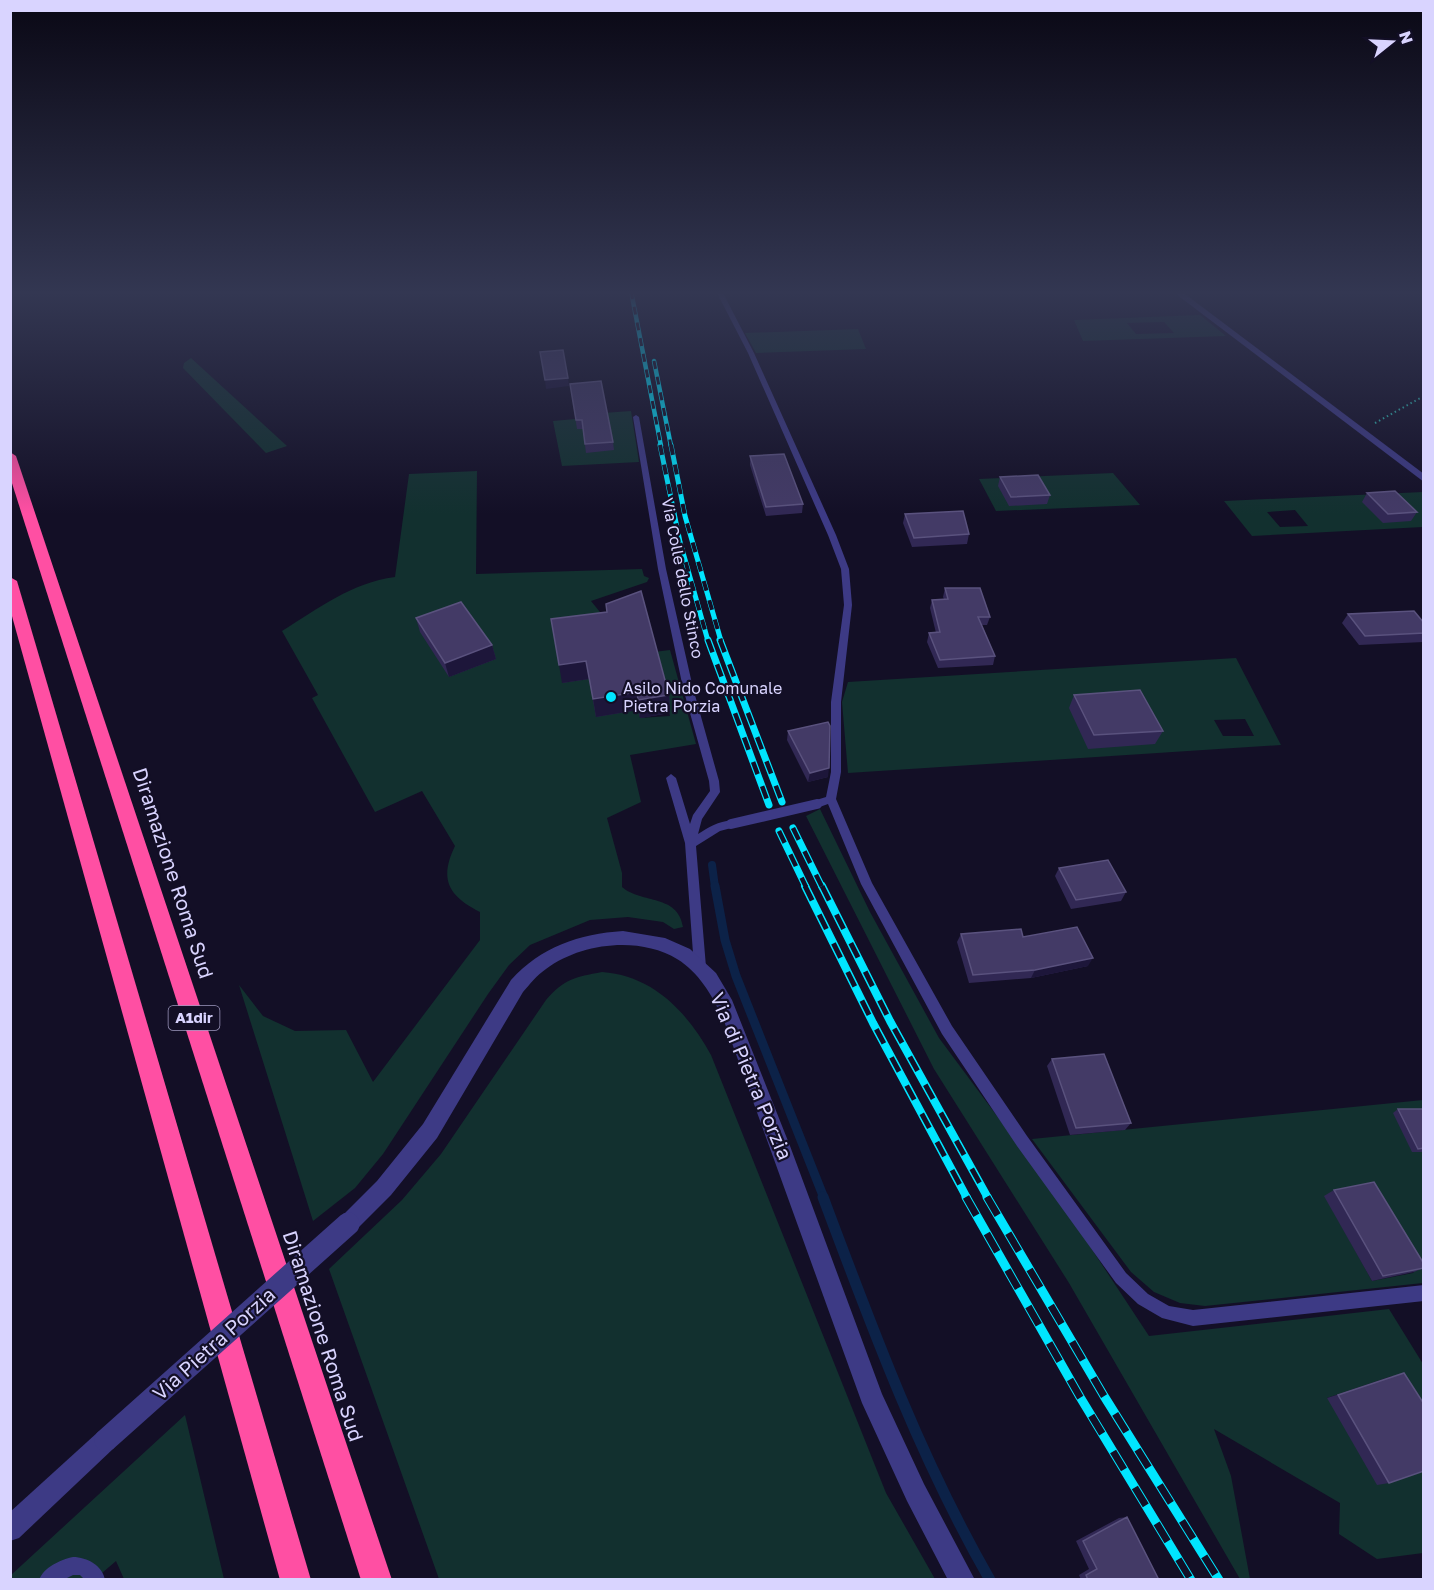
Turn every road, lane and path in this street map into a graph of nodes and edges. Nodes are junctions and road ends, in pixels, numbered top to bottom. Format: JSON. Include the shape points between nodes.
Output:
{"nodes":[{"id":1,"x":756,"y":365,"type":"edge"},
{"id":2,"x":1273,"y":365,"type":"edge"},
{"id":3,"x":1424,"y":396,"type":"edge"},
{"id":4,"x":636,"y":417,"type":"dead end"},
{"id":5,"x":1356,"y":428,"type":"junction"},
{"id":6,"x":10,"y":456,"type":"edge"},
{"id":7,"x":1424,"y":479,"type":"edge"},
{"id":8,"x":10,"y":581,"type":"edge"},
{"id":9,"x":671,"y":778,"type":"dead end"},
{"id":10,"x":831,"y":799,"type":"junction"},
{"id":11,"x":690,"y":844,"type":"junction"},
{"id":12,"x":700,"y":967,"type":"junction"},
{"id":13,"x":348,"y":1224,"type":"joint"},
{"id":14,"x":1424,"y":1293,"type":"edge"},
{"id":15,"x":10,"y":1529,"type":"edge"},
{"id":16,"x":97,"y":1578,"type":"edge"},
{"id":17,"x":48,"y":1580,"type":"edge"},
{"id":18,"x":296,"y":1580,"type":"edge"},
{"id":19,"x":376,"y":1580,"type":"edge"},
{"id":20,"x":962,"y":1580,"type":"edge"}],
"edges":[{"from":1,"to":10,"type":"lane","via":[[845,569],[848,605],[836,702],[836,772]]},
{"from":2,"to":5,"type":"street"},
{"from":3,"to":5,"type":"path","via":[[1370,426]]},
{"from":4,"to":11,"type":"lane","name":"Via Colle dello Stinco","via":[[662,569],[688,688],[714,781],[715,792],[697,818]]},
{"from":5,"to":7,"type":"street"},
{"from":6,"to":19,"type":"highway","name":"Diramazione Roma Sud","number":"A1dir"},
{"from":8,"to":18,"type":"highway"},
{"from":9,"to":11,"type":"lane"},
{"from":10,"to":11,"type":"lane","bridge":true,"via":[[717,828]]},
{"from":10,"to":14,"type":"lane","via":[[867,884],[947,1030],[1121,1278],[1143,1299],[1167,1313],[1193,1318]]},
{"from":11,"to":12,"type":"lane","name":"Via Colle dello Stinco"},
{"from":12,"to":13,"type":"street","name":"Via di Pietra Porzia","via":[[664,944],[629,939],[574,947],[534,967],[517,986],[430,1131],[384,1188]]},
{"from":12,"to":20,"type":"street","name":"Via di Pietra Porzia","via":[[714,986],[740,1043],[889,1438]]},
{"from":13,"to":15,"type":"street","name":"Via Pietra Porzia","bridge":true},
{"from":16,"to":17,"type":"lane","via":[[87,1567],[77,1564]]}]}
